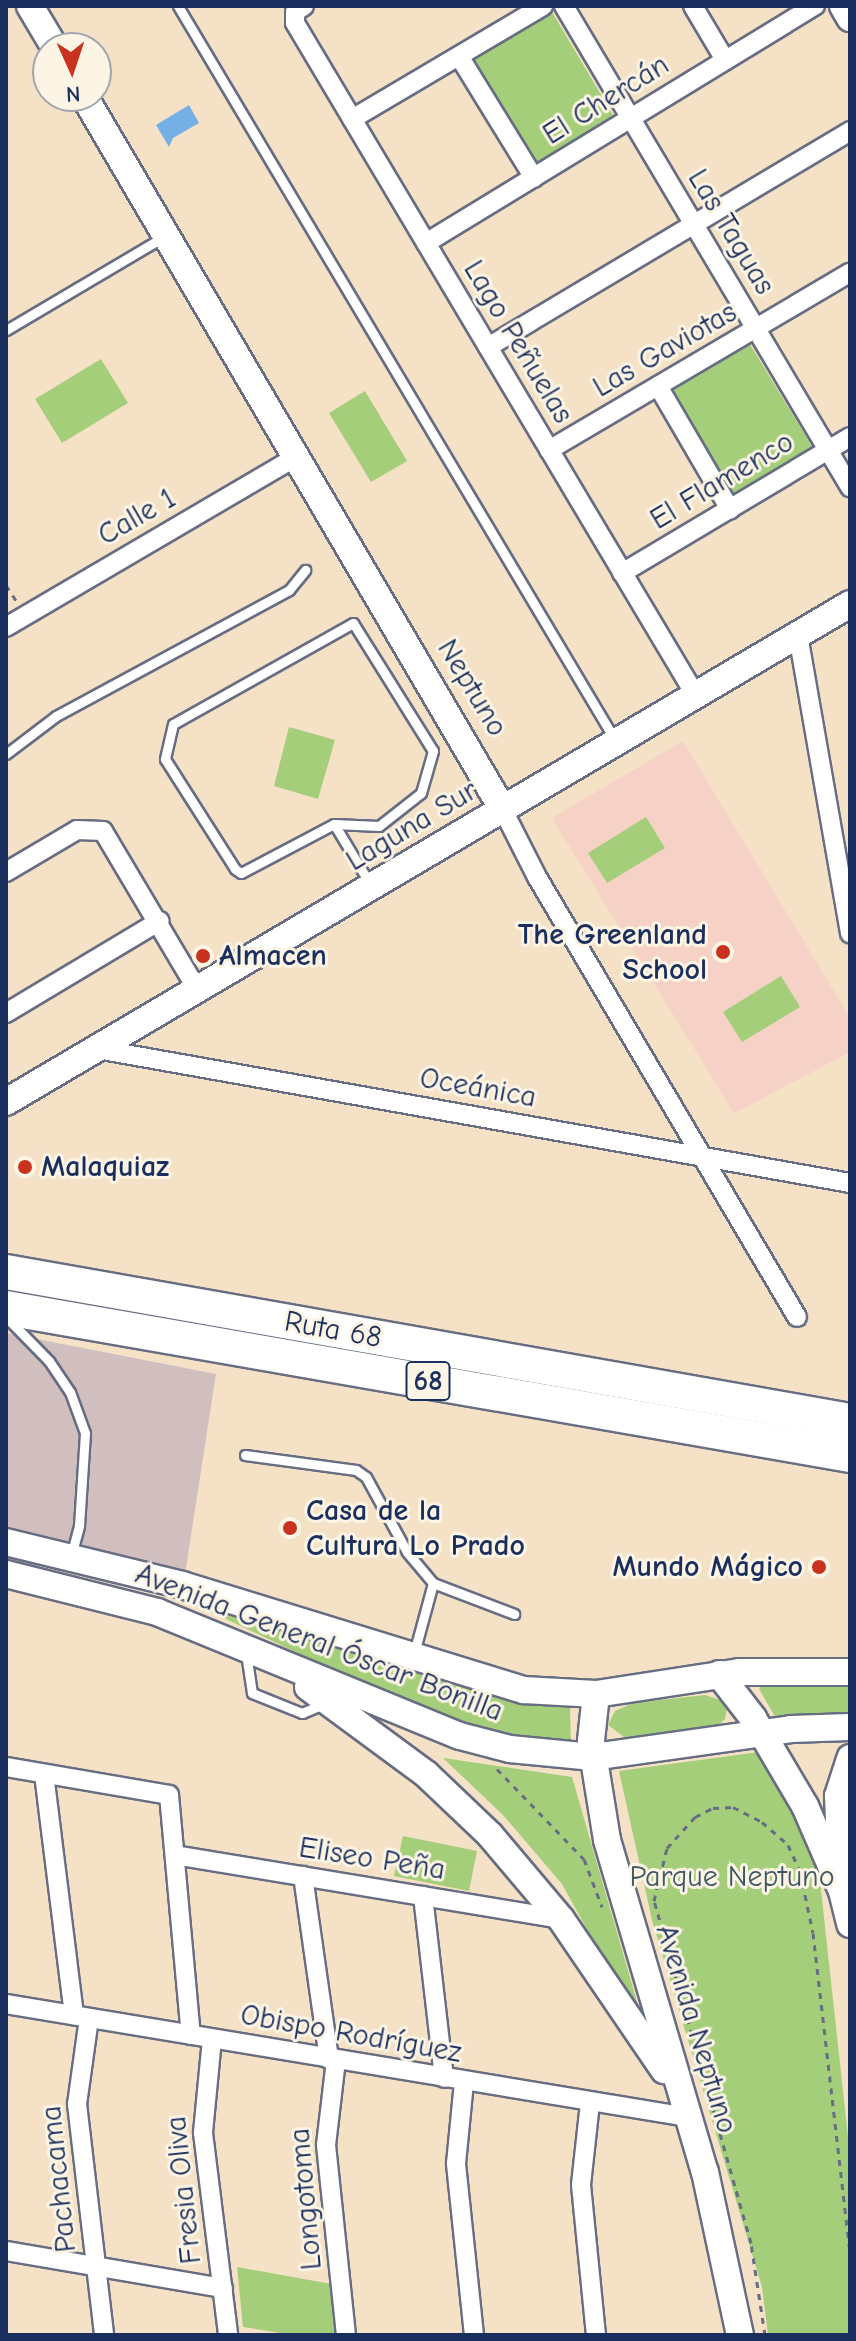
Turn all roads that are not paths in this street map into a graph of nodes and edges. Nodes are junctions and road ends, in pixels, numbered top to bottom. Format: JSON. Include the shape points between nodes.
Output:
{"nodes":[{"id":1,"x":30,"y":6,"type":"edge"},
{"id":2,"x":178,"y":6,"type":"edge"},
{"id":3,"x":543,"y":6,"type":"edge"},
{"id":4,"x":564,"y":6,"type":"edge"},
{"id":5,"x":693,"y":6,"type":"edge"},
{"id":6,"x":815,"y":6,"type":"edge"},
{"id":7,"x":843,"y":6,"type":"edge"},
{"id":8,"x":299,"y":11,"type":"edge"},
{"id":9,"x":850,"y":18,"type":"edge"},
{"id":10,"x":45,"y":32,"type":"edge"},
{"id":11,"x":459,"y":56,"type":"junction"},
{"id":12,"x":725,"y":60,"type":"junction"},
{"id":13,"x":93,"y":112,"type":"edge"},
{"id":14,"x":630,"y":117,"type":"junction"},
{"id":15,"x":352,"y":119,"type":"junction"},
{"id":16,"x":850,"y":131,"type":"edge"},
{"id":17,"x":534,"y":178,"type":"junction"},
{"id":18,"x":693,"y":224,"type":"junction"},
{"id":19,"x":166,"y":235,"type":"junction"},
{"id":20,"x":426,"y":243,"type":"junction"},
{"id":21,"x":850,"y":273,"type":"edge"},
{"id":22,"x":756,"y":329,"type":"junction"},
{"id":23,"x":6,"y":330,"type":"edge"},
{"id":24,"x":488,"y":347,"type":"junction"},
{"id":25,"x":658,"y":386,"type":"junction"},
{"id":26,"x":850,"y":437,"type":"edge"},
{"id":27,"x":549,"y":450,"type":"junction"},
{"id":28,"x":828,"y":450,"type":"junction"},
{"id":29,"x":297,"y":456,"type":"junction"},
{"id":30,"x":850,"y":487,"type":"edge"},
{"id":31,"x":730,"y":509,"type":"junction"},
{"id":32,"x":305,"y":570,"type":"dead end"},
{"id":33,"x":622,"y":573,"type":"junction"},
{"id":34,"x":850,"y":604,"type":"edge"},
{"id":35,"x":6,"y":627,"type":"edge"},
{"id":36,"x":798,"y":635,"type":"junction"},
{"id":37,"x":696,"y":696,"type":"junction"},
{"id":38,"x":616,"y":742,"type":"junction"},
{"id":39,"x":6,"y":754,"type":"edge"},
{"id":40,"x":503,"y":810,"type":"junction"},
{"id":41,"x":334,"y":824,"type":"junction"},
{"id":42,"x":6,"y":872,"type":"edge"},
{"id":43,"x":372,"y":887,"type":"junction"},
{"id":44,"x":160,"y":921,"type":"junction"},
{"id":45,"x":850,"y":933,"type":"edge"},
{"id":46,"x":198,"y":991,"type":"junction"},
{"id":47,"x":6,"y":1013,"type":"edge"},
{"id":48,"x":97,"y":1049,"type":"junction"},
{"id":49,"x":6,"y":1102,"type":"edge"},
{"id":50,"x":702,"y":1155,"type":"junction"},
{"id":51,"x":850,"y":1183,"type":"edge"},
{"id":52,"x":6,"y":1262,"type":"edge"},
{"id":53,"x":6,"y":1272,"type":"edge"},
{"id":54,"x":48,"y":1280,"type":"junction"},
{"id":55,"x":6,"y":1308,"type":"edge"},
{"id":56,"x":6,"y":1317,"type":"edge"},
{"id":57,"x":797,"y":1317,"type":"dead end"},
{"id":58,"x":850,"y":1421,"type":"edge"},
{"id":59,"x":245,"y":1455,"type":"dead end"},
{"id":60,"x":850,"y":1455,"type":"edge"},
{"id":61,"x":6,"y":1542,"type":"edge"},
{"id":62,"x":71,"y":1556,"type":"junction"},
{"id":63,"x":6,"y":1574,"type":"edge"},
{"id":64,"x":433,"y":1583,"type":"junction"},
{"id":65,"x":514,"y":1614,"type":"dead end"},
{"id":66,"x":248,"y":1650,"type":"junction"},
{"id":67,"x":413,"y":1656,"type":"junction"},
{"id":68,"x":850,"y":1672,"type":"edge"},
{"id":69,"x":719,"y":1674,"type":"junction"},
{"id":70,"x":596,"y":1694,"type":"junction"},
{"id":71,"x":850,"y":1727,"type":"edge"},
{"id":72,"x":763,"y":1734,"type":"junction"},
{"id":73,"x":593,"y":1757,"type":"junction"},
{"id":74,"x":850,"y":1758,"type":"edge"},
{"id":75,"x":6,"y":1767,"type":"edge"},
{"id":76,"x":44,"y":1774,"type":"junction"},
{"id":77,"x":175,"y":1855,"type":"junction"},
{"id":78,"x":303,"y":1876,"type":"junction"},
{"id":79,"x":842,"y":1891,"type":"junction"},
{"id":80,"x":423,"y":1896,"type":"junction"},
{"id":81,"x":561,"y":1919,"type":"junction"},
{"id":82,"x":850,"y":1924,"type":"edge"},
{"id":83,"x":6,"y":2004,"type":"edge"},
{"id":84,"x":81,"y":2016,"type":"junction"},
{"id":85,"x":191,"y":2035,"type":"junction"},
{"id":86,"x":212,"y":2039,"type":"junction"},
{"id":87,"x":332,"y":2059,"type":"junction"},
{"id":88,"x":444,"y":2078,"type":"junction"},
{"id":89,"x":464,"y":2082,"type":"junction"},
{"id":90,"x":677,"y":2089,"type":"junction"},
{"id":91,"x":590,"y":2103,"type":"junction"},
{"id":92,"x":687,"y":2117,"type":"junction"},
{"id":93,"x":6,"y":2251,"type":"edge"},
{"id":94,"x":96,"y":2266,"type":"junction"},
{"id":95,"x":223,"y":2288,"type":"junction"},
{"id":96,"x":104,"y":2335,"type":"edge"},
{"id":97,"x":228,"y":2335,"type":"edge"},
{"id":98,"x":346,"y":2335,"type":"edge"},
{"id":99,"x":474,"y":2335,"type":"edge"},
{"id":100,"x":596,"y":2335,"type":"edge"},
{"id":101,"x":740,"y":2335,"type":"edge"}],
"edges":[{"from":1,"to":10,"type":"main road"},
{"from":2,"to":38,"type":"lane"},
{"from":3,"to":11,"type":"street"},
{"from":4,"to":14,"type":"street","name":"Las Taguas"},
{"from":5,"to":12,"type":"street"},
{"from":6,"to":12,"type":"street","name":"El Chercán"},
{"from":7,"to":9,"type":"main road"},
{"from":8,"to":15,"type":"street","name":"Lago Peñuelas"},
{"from":11,"to":15,"type":"street"},
{"from":11,"to":17,"type":"street"},
{"from":12,"to":14,"type":"street","name":"El Chercán"},
{"from":13,"to":19,"type":"main road","name":"Neptuno"},
{"from":14,"to":17,"type":"street","name":"El Chercán"},
{"from":14,"to":18,"type":"street","name":"Las Taguas"},
{"from":15,"to":20,"type":"street","name":"Lago Peñuelas"},
{"from":16,"to":18,"type":"street"},
{"from":17,"to":20,"type":"street","name":"El Chercán"},
{"from":18,"to":22,"type":"street","name":"Las Taguas"},
{"from":18,"to":24,"type":"street"},
{"from":19,"to":23,"type":"lane"},
{"from":19,"to":29,"type":"main road","name":"Neptuno"},
{"from":20,"to":24,"type":"street","name":"Lago Peñuelas"},
{"from":21,"to":22,"type":"street","name":"Las Gaviotas"},
{"from":22,"to":25,"type":"street","name":"Las Gaviotas"},
{"from":22,"to":28,"type":"street","name":"Las Taguas"},
{"from":24,"to":27,"type":"street","name":"Lago Peñuelas"},
{"from":25,"to":27,"type":"street","name":"Las Gaviotas"},
{"from":25,"to":31,"type":"street"},
{"from":26,"to":28,"type":"street","name":"El Flamenco"},
{"from":27,"to":33,"type":"street","name":"Lago Peñuelas"},
{"from":28,"to":30,"type":"street","name":"Las Taguas"},
{"from":28,"to":31,"type":"street","name":"El Flamenco"},
{"from":29,"to":35,"type":"street","name":"Calle 1"},
{"from":29,"to":40,"type":"main road","name":"Neptuno"},
{"from":31,"to":33,"type":"street","name":"El Flamenco"},
{"from":32,"to":39,"type":"lane","via":[[289,590],[56,716]]},
{"from":33,"to":37,"type":"street","name":"Lago Peñuelas"},
{"from":34,"to":36,"type":"main road","name":"Laguna Sur"},
{"from":36,"to":37,"type":"main road","name":"Laguna Sur"},
{"from":36,"to":45,"type":"street"},
{"from":37,"to":38,"type":"main road","name":"Laguna Sur"},
{"from":38,"to":40,"type":"main road","name":"Laguna Sur"},
{"from":40,"to":43,"type":"main road","name":"Laguna Sur"},
{"from":40,"to":50,"type":"street","name":"Neptuno","via":[[537,877]]},
{"from":41,"to":41,"type":"lane","via":[[241,873],[165,759],[165,750],[173,724],[353,623],[433,751],[421,793],[379,826]]},
{"from":41,"to":43,"type":"lane"},
{"from":42,"to":44,"type":"street","via":[[77,830],[94,828],[109,837]]},
{"from":43,"to":46,"type":"main road","name":"Laguna Sur"},
{"from":44,"to":46,"type":"street"},
{"from":44,"to":47,"type":"street"},
{"from":46,"to":48,"type":"main road","name":"Laguna Sur"},
{"from":48,"to":49,"type":"main road","name":"Laguna Sur"},
{"from":48,"to":50,"type":"street","name":"Oceánica"},
{"from":50,"to":51,"type":"street","name":"Oceánica"},
{"from":50,"to":57,"type":"street","name":"Neptuno"},
{"from":52,"to":54,"type":"highway"},
{"from":53,"to":54,"type":"highway","name":"Ruta 68","number":"68"},
{"from":54,"to":58,"type":"highway","name":"Ruta 68","number":"68"},
{"from":55,"to":60,"type":"highway","name":"Ruta 68","number":"68"},
{"from":56,"to":62,"type":"lane","via":[[49,1361],[70,1392],[85,1433],[79,1526]]},
{"from":59,"to":64,"type":"lane","via":[[356,1470],[366,1477],[407,1552]]},
{"from":61,"to":62,"type":"main road","name":"Avenida General Óscar Bonilla"},
{"from":62,"to":67,"type":"main road","name":"Avenida General Óscar Bonilla"},
{"from":63,"to":66,"type":"main road","name":"Avenida General Óscar Bonilla","via":[[157,1612]]},
{"from":64,"to":65,"type":"lane"},
{"from":64,"to":67,"type":"lane"},
{"from":66,"to":73,"type":"main road","name":"Avenida General Óscar Bonilla","via":[[460,1736],[538,1754]]},
{"from":66,"to":81,"type":"main road","via":[[330,1701],[459,1804]]},
{"from":67,"to":70,"type":"main road","name":"Avenida General Óscar Bonilla","via":[[506,1686]]},
{"from":68,"to":69,"type":"main road","name":"Avenida General Óscar Bonilla"},
{"from":69,"to":70,"type":"main road","name":"Avenida General Óscar Bonilla"},
{"from":69,"to":72,"type":"main road"},
{"from":70,"to":73,"type":"main road","name":"Avenida Neptuno"},
{"from":71,"to":72,"type":"main road","name":"Avenida General Óscar Bonilla"},
{"from":72,"to":73,"type":"main road","name":"Avenida General Óscar Bonilla"},
{"from":72,"to":79,"type":"main road","via":[[805,1806]]},
{"from":73,"to":90,"type":"main road","name":"Avenida Neptuno","via":[[607,1840]]},
{"from":74,"to":79,"type":"main road","via":[[838,1796]]},
{"from":75,"to":76,"type":"street"},
{"from":76,"to":77,"type":"street","via":[[169,1795]]},
{"from":76,"to":84,"type":"street","name":"Pachacama"},
{"from":77,"to":78,"type":"street","name":"Eliseo Peña"},
{"from":77,"to":85,"type":"street"},
{"from":78,"to":80,"type":"street","name":"Eliseo Peña"},
{"from":78,"to":87,"type":"street","name":"Longotoma"},
{"from":79,"to":82,"type":"main road"},
{"from":80,"to":81,"type":"street","name":"Eliseo Peña"},
{"from":80,"to":88,"type":"street"},
{"from":81,"to":90,"type":"main road"},
{"from":83,"to":84,"type":"street","name":"Obispo Rodríguez"},
{"from":84,"to":85,"type":"street","name":"Obispo Rodríguez"},
{"from":84,"to":94,"type":"street","name":"Pachacama","via":[[77,2104]]},
{"from":85,"to":86,"type":"street","name":"Obispo Rodríguez"},
{"from":86,"to":87,"type":"street","name":"Obispo Rodríguez"},
{"from":86,"to":95,"type":"street","name":"Fresia Oliva","via":[[203,2133]]},
{"from":87,"to":88,"type":"street","name":"Obispo Rodríguez"},
{"from":87,"to":98,"type":"street","name":"Longotoma","via":[[326,2145]]},
{"from":88,"to":89,"type":"street","name":"Obispo Rodríguez"},
{"from":89,"to":91,"type":"street","name":"Obispo Rodríguez"},
{"from":89,"to":99,"type":"street","via":[[456,2164]]},
{"from":90,"to":92,"type":"main road","name":"Avenida Neptuno"},
{"from":91,"to":92,"type":"street","name":"Obispo Rodríguez"},
{"from":91,"to":100,"type":"street","via":[[582,2208]]},
{"from":92,"to":101,"type":"main road","name":"Avenida Neptuno","via":[[721,2231]]},
{"from":93,"to":94,"type":"street"},
{"from":94,"to":95,"type":"street"},
{"from":94,"to":96,"type":"street","name":"Pachacama"},
{"from":95,"to":97,"type":"street","name":"Fresia Oliva"}]}
